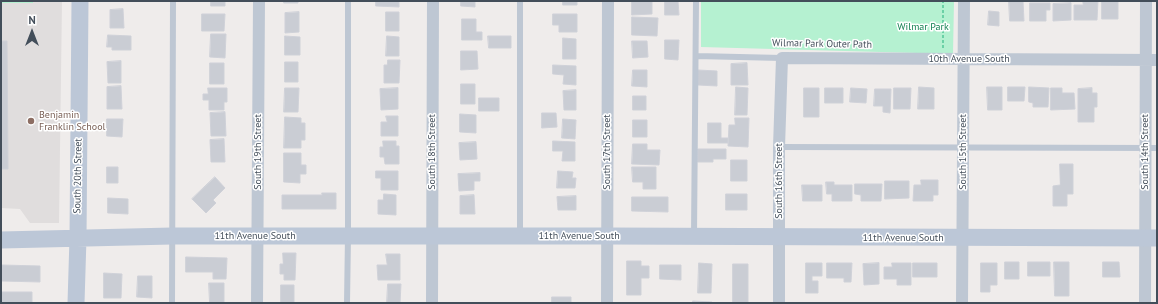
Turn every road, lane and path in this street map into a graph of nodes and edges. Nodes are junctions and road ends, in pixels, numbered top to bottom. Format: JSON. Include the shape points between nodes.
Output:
{"nodes":[{"id":1,"x":80,"y":1,"type":"edge"},
{"id":2,"x":173,"y":1,"type":"edge"},
{"id":3,"x":258,"y":1,"type":"edge"},
{"id":4,"x":348,"y":1,"type":"edge"},
{"id":5,"x":433,"y":1,"type":"edge"},
{"id":6,"x":520,"y":1,"type":"edge"},
{"id":7,"x":608,"y":1,"type":"edge"},
{"id":8,"x":696,"y":1,"type":"edge"},
{"id":9,"x":943,"y":1,"type":"edge"},
{"id":10,"x":964,"y":1,"type":"edge"},
{"id":11,"x":1146,"y":1,"type":"edge"},
{"id":12,"x":942,"y":54,"type":"dead end"},
{"id":13,"x":696,"y":56,"type":"junction"},
{"id":14,"x":782,"y":58,"type":"junction"},
{"id":15,"x":964,"y":59,"type":"junction"},
{"id":16,"x":1151,"y":60,"type":"edge"},
{"id":17,"x":779,"y":147,"type":"junction"},
{"id":18,"x":963,"y":148,"type":"junction"},
{"id":19,"x":1151,"y":148,"type":"edge"},
{"id":20,"x":172,"y":236,"type":"junction"},
{"id":21,"x":258,"y":236,"type":"junction"},
{"id":22,"x":348,"y":236,"type":"junction"},
{"id":23,"x":432,"y":236,"type":"junction"},
{"id":24,"x":520,"y":236,"type":"junction"},
{"id":25,"x":607,"y":236,"type":"junction"},
{"id":26,"x":694,"y":236,"type":"junction"},
{"id":27,"x":780,"y":237,"type":"junction"},
{"id":28,"x":78,"y":238,"type":"junction"},
{"id":29,"x":962,"y":238,"type":"junction"},
{"id":30,"x":1151,"y":238,"type":"edge"},
{"id":31,"x":1,"y":240,"type":"edge"},
{"id":32,"x":76,"y":303,"type":"edge"},
{"id":33,"x":172,"y":303,"type":"edge"},
{"id":34,"x":257,"y":303,"type":"edge"},
{"id":35,"x":347,"y":303,"type":"edge"},
{"id":36,"x":432,"y":303,"type":"edge"},
{"id":37,"x":607,"y":303,"type":"edge"},
{"id":38,"x":779,"y":303,"type":"edge"},
{"id":39,"x":962,"y":303,"type":"edge"},
{"id":40,"x":1145,"y":303,"type":"edge"}],
"edges":[{"from":1,"to":28,"type":"street","name":"South 20th Street"},
{"from":2,"to":20,"type":"lane"},
{"from":3,"to":21,"type":"street","name":"South 19th Street"},
{"from":4,"to":22,"type":"lane"},
{"from":5,"to":23,"type":"street","name":"South 18th Street"},
{"from":6,"to":24,"type":"lane"},
{"from":7,"to":25,"type":"street","name":"South 17th Street"},
{"from":8,"to":13,"type":"lane"},
{"from":9,"to":12,"type":"path"},
{"from":10,"to":15,"type":"street","name":"South 15th Street"},
{"from":11,"to":16,"type":"street","name":"South 14th Street"},
{"from":13,"to":14,"type":"lane"},
{"from":13,"to":26,"type":"lane"},
{"from":14,"to":15,"type":"street","name":"10th Avenue South"},
{"from":14,"to":17,"type":"street","name":"South 16th Street"},
{"from":15,"to":16,"type":"street","name":"10th Avenue South"},
{"from":15,"to":18,"type":"street","name":"South 15th Street"},
{"from":16,"to":19,"type":"street","name":"South 14th Street"},
{"from":17,"to":18,"type":"lane"},
{"from":17,"to":27,"type":"street","name":"South 16th Street"},
{"from":18,"to":19,"type":"lane"},
{"from":18,"to":29,"type":"street","name":"South 15th Street"},
{"from":19,"to":30,"type":"street","name":"South 14th Street"},
{"from":20,"to":21,"type":"street","name":"11th Avenue South"},
{"from":20,"to":28,"type":"street","name":"11th Avenue South"},
{"from":20,"to":33,"type":"lane"},
{"from":21,"to":22,"type":"street","name":"11th Avenue South"},
{"from":21,"to":34,"type":"street","name":"South 19th Street"},
{"from":22,"to":23,"type":"street","name":"11th Avenue South"},
{"from":22,"to":35,"type":"lane"},
{"from":23,"to":24,"type":"street","name":"11th Avenue South"},
{"from":23,"to":36,"type":"street","name":"South 18th Street"},
{"from":24,"to":25,"type":"street","name":"11th Avenue South"},
{"from":25,"to":26,"type":"street","name":"11th Avenue South"},
{"from":25,"to":37,"type":"street","name":"South 17th Street"},
{"from":26,"to":27,"type":"street","name":"11th Avenue South"},
{"from":27,"to":29,"type":"street","name":"11th Avenue South"},
{"from":27,"to":38,"type":"street","name":"South 16th Street"},
{"from":28,"to":31,"type":"street","name":"11th Avenue South"},
{"from":28,"to":32,"type":"street","name":"South 20th Street"},
{"from":29,"to":30,"type":"street","name":"11th Avenue South"},
{"from":29,"to":39,"type":"street","name":"South 15th Street"},
{"from":30,"to":40,"type":"street","name":"South 14th Street"}]}
